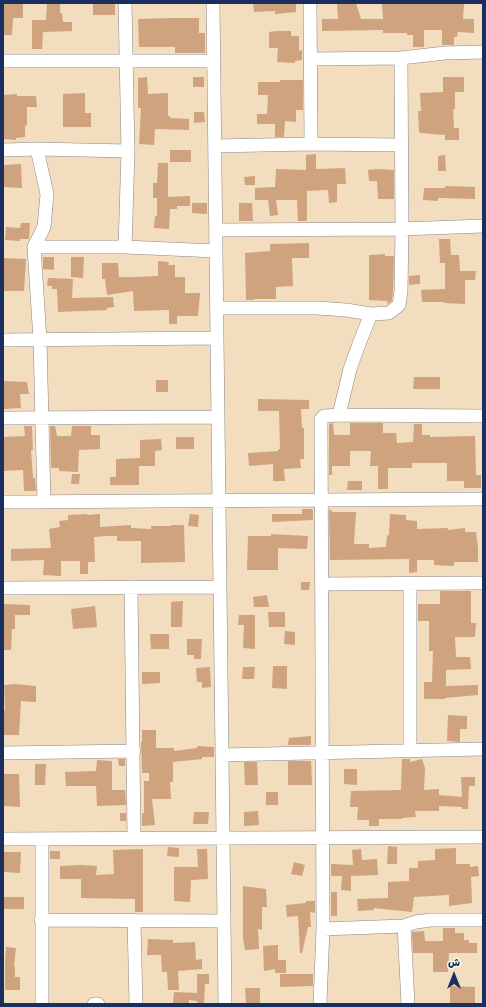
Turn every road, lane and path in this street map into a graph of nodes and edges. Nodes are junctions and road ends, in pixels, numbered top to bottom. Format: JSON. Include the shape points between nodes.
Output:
{"nodes":[{"id":1,"x":125,"y":3,"type":"edge"},
{"id":2,"x":213,"y":3,"type":"edge"},
{"id":3,"x":310,"y":3,"type":"edge"},
{"id":4,"x":483,"y":52,"type":"edge"},
{"id":5,"x":400,"y":58,"type":"junction"},
{"id":6,"x":311,"y":59,"type":"junction"},
{"id":7,"x":3,"y":61,"type":"edge"},
{"id":8,"x":127,"y":61,"type":"junction"},
{"id":9,"x":214,"y":61,"type":"junction"},
{"id":10,"x":312,"y":144,"type":"junction"},
{"id":11,"x":401,"y":145,"type":"junction"},
{"id":12,"x":215,"y":146,"type":"junction"},
{"id":13,"x":37,"y":149,"type":"junction"},
{"id":14,"x":3,"y":150,"type":"edge"},
{"id":15,"x":128,"y":151,"type":"junction"},
{"id":16,"x":483,"y":226,"type":"edge"},
{"id":17,"x":402,"y":228,"type":"junction"},
{"id":18,"x":216,"y":230,"type":"junction"},
{"id":19,"x":34,"y":247,"type":"junction"},
{"id":20,"x":125,"y":247,"type":"junction"},
{"id":21,"x":216,"y":251,"type":"junction"},
{"id":22,"x":217,"y":308,"type":"junction"},
{"id":23,"x":371,"y":314,"type":"junction"},
{"id":24,"x":217,"y":338,"type":"junction"},
{"id":25,"x":3,"y":340,"type":"edge"},
{"id":26,"x":40,"y":340,"type":"junction"},
{"id":27,"x":339,"y":415,"type":"junction"},
{"id":28,"x":483,"y":416,"type":"edge"},
{"id":29,"x":218,"y":417,"type":"junction"},
{"id":30,"x":3,"y":418,"type":"edge"},
{"id":31,"x":42,"y":418,"type":"junction"},
{"id":32,"x":483,"y":499,"type":"edge"},
{"id":33,"x":320,"y":500,"type":"junction"},
{"id":34,"x":219,"y":501,"type":"junction"},
{"id":35,"x":3,"y":502,"type":"edge"},
{"id":36,"x":44,"y":502,"type":"junction"},
{"id":37,"x":322,"y":584,"type":"junction"},
{"id":38,"x":410,"y":584,"type":"junction"},
{"id":39,"x":483,"y":584,"type":"edge"},
{"id":40,"x":131,"y":587,"type":"junction"},
{"id":41,"x":220,"y":587,"type":"junction"},
{"id":42,"x":3,"y":588,"type":"edge"},
{"id":43,"x":483,"y":750,"type":"edge"},
{"id":44,"x":134,"y":751,"type":"junction"},
{"id":45,"x":410,"y":751,"type":"junction"},
{"id":46,"x":321,"y":752,"type":"junction"},
{"id":47,"x":3,"y":753,"type":"edge"},
{"id":48,"x":222,"y":755,"type":"junction"},
{"id":49,"x":322,"y":837,"type":"junction"},
{"id":50,"x":483,"y":837,"type":"edge"},
{"id":51,"x":134,"y":838,"type":"junction"},
{"id":52,"x":223,"y":838,"type":"junction"},
{"id":53,"x":3,"y":839,"type":"edge"},
{"id":54,"x":42,"y":839,"type":"junction"},
{"id":55,"x":41,"y":920,"type":"junction"},
{"id":56,"x":134,"y":920,"type":"junction"},
{"id":57,"x":483,"y":920,"type":"edge"},
{"id":58,"x":224,"y":921,"type":"junction"},
{"id":59,"x":404,"y":926,"type":"junction"},
{"id":60,"x":322,"y":929,"type":"junction"},
{"id":61,"x":42,"y":1004,"type":"edge"},
{"id":62,"x":94,"y":1004,"type":"edge"},
{"id":63,"x":98,"y":1004,"type":"edge"},
{"id":64,"x":136,"y":1004,"type":"edge"},
{"id":65,"x":226,"y":1004,"type":"edge"},
{"id":66,"x":320,"y":1004,"type":"edge"},
{"id":67,"x":408,"y":1004,"type":"edge"}],
"edges":[{"from":1,"to":8,"type":"street"},
{"from":2,"to":9,"type":"street"},
{"from":3,"to":6,"type":"street"},
{"from":4,"to":5,"type":"street","via":[[438,53]]},
{"from":5,"to":6,"type":"street"},
{"from":5,"to":11,"type":"street"},
{"from":6,"to":10,"type":"street"},
{"from":7,"to":8,"type":"street"},
{"from":8,"to":9,"type":"street"},
{"from":8,"to":15,"type":"street"},
{"from":9,"to":12,"type":"street"},
{"from":10,"to":11,"type":"street"},
{"from":10,"to":12,"type":"street"},
{"from":11,"to":17,"type":"street"},
{"from":12,"to":18,"type":"street"},
{"from":13,"to":14,"type":"street"},
{"from":13,"to":15,"type":"street"},
{"from":13,"to":19,"type":"street","via":[[47,194],[44,227]]},
{"from":15,"to":20,"type":"street"},
{"from":16,"to":17,"type":"street"},
{"from":17,"to":18,"type":"street"},
{"from":17,"to":23,"type":"street","via":[[401,292],[398,305],[389,313]]},
{"from":18,"to":21,"type":"street"},
{"from":19,"to":20,"type":"street"},
{"from":19,"to":26,"type":"street"},
{"from":20,"to":21,"type":"street"},
{"from":21,"to":22,"type":"street"},
{"from":22,"to":23,"type":"street","via":[[317,308]]},
{"from":22,"to":24,"type":"street"},
{"from":23,"to":27,"type":"street","via":[[350,369]]},
{"from":24,"to":26,"type":"street"},
{"from":24,"to":29,"type":"street"},
{"from":25,"to":26,"type":"street"},
{"from":26,"to":31,"type":"street"},
{"from":27,"to":28,"type":"street"},
{"from":27,"to":33,"type":"street","via":[[324,416],[321,419]]},
{"from":29,"to":31,"type":"street"},
{"from":29,"to":34,"type":"street"},
{"from":30,"to":31,"type":"street"},
{"from":31,"to":36,"type":"street"},
{"from":32,"to":33,"type":"street"},
{"from":33,"to":34,"type":"street"},
{"from":33,"to":37,"type":"street"},
{"from":34,"to":36,"type":"street"},
{"from":34,"to":41,"type":"street"},
{"from":35,"to":36,"type":"street"},
{"from":37,"to":38,"type":"street"},
{"from":37,"to":46,"type":"street"},
{"from":38,"to":39,"type":"street"},
{"from":38,"to":45,"type":"street"},
{"from":40,"to":41,"type":"street"},
{"from":40,"to":42,"type":"street"},
{"from":40,"to":44,"type":"street"},
{"from":41,"to":48,"type":"street"},
{"from":43,"to":45,"type":"street"},
{"from":44,"to":47,"type":"street"},
{"from":44,"to":51,"type":"street"},
{"from":45,"to":46,"type":"street"},
{"from":46,"to":48,"type":"street"},
{"from":46,"to":49,"type":"street"},
{"from":48,"to":52,"type":"street"},
{"from":49,"to":50,"type":"street"},
{"from":49,"to":52,"type":"street"},
{"from":49,"to":60,"type":"street"},
{"from":51,"to":52,"type":"street"},
{"from":51,"to":54,"type":"street"},
{"from":52,"to":58,"type":"street"},
{"from":53,"to":54,"type":"street"},
{"from":54,"to":55,"type":"street"},
{"from":55,"to":56,"type":"street"},
{"from":55,"to":61,"type":"street"},
{"from":56,"to":58,"type":"street"},
{"from":56,"to":64,"type":"street"},
{"from":57,"to":59,"type":"street","via":[[431,920]]},
{"from":58,"to":65,"type":"street"},
{"from":59,"to":60,"type":"street"},
{"from":59,"to":67,"type":"street"},
{"from":60,"to":66,"type":"street"},
{"from":62,"to":63,"type":"street"}]}
